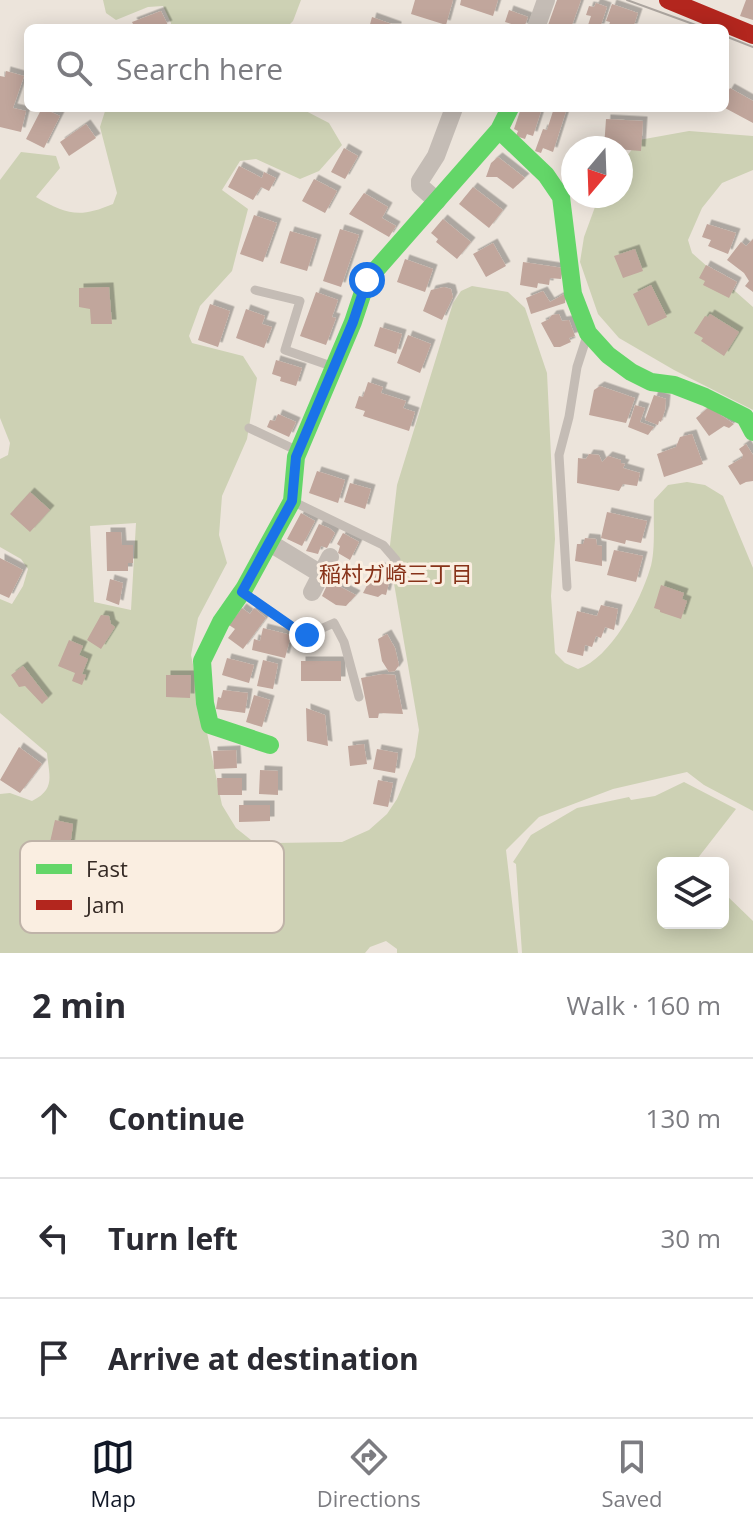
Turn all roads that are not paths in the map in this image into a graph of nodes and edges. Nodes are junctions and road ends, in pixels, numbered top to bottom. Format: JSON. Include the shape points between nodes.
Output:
{"nodes":[{"id":1,"x":546,"y":0,"type":"edge"},
{"id":2,"x":668,"y":0,"type":"edge"},
{"id":3,"x":537,"y":24,"type":"edge"},
{"id":4,"x":726,"y":24,"type":"edge"},
{"id":5,"x":729,"y":25,"type":"edge"},
{"id":6,"x":753,"y":35,"type":"edge"},
{"id":7,"x":452,"y":112,"type":"edge"},
{"id":8,"x":508,"y":112,"type":"edge"},
{"id":9,"x":499,"y":130,"type":"junction"},
{"id":10,"x":437,"y":201,"type":"junction"},
{"id":11,"x":255,"y":290,"type":"dead end"},
{"id":12,"x":588,"y":333,"type":"junction"},
{"id":13,"x":334,"y":367,"type":"junction"},
{"id":14,"x":249,"y":428,"type":"dead end"},
{"id":15,"x":753,"y":432,"type":"edge"},
{"id":16,"x":298,"y":451,"type":"junction"},
{"id":17,"x":292,"y":501,"type":"junction"},
{"id":18,"x":270,"y":543,"type":"junction"},
{"id":19,"x":396,"y":560,"type":"dead end"},
{"id":20,"x":567,"y":587,"type":"dead end"},
{"id":21,"x":242,"y":592,"type":"junction"},
{"id":22,"x":312,"y":592,"type":"dead end"},
{"id":23,"x":359,"y":697,"type":"dead end"},
{"id":24,"x":270,"y":745,"type":"dead end"}],
"edges":[{"from":1,"to":3,"type":"street"},
{"from":2,"to":4,"type":"street"},
{"from":5,"to":6,"type":"street"},
{"from":7,"to":10,"type":"street","via":[[420,181]]},
{"from":8,"to":9,"type":"street"},
{"from":9,"to":10,"type":"street"},
{"from":9,"to":12,"type":"street","via":[[561,197],[573,294]]},
{"from":10,"to":13,"type":"street","via":[[367,280]]},
{"from":11,"to":13,"type":"lane","via":[[300,301],[285,350]]},
{"from":12,"to":15,"type":"street","via":[[631,372],[705,397],[745,417]]},
{"from":12,"to":20,"type":"lane","via":[[559,455]]},
{"from":13,"to":16,"type":"street"},
{"from":14,"to":16,"type":"lane"},
{"from":16,"to":17,"type":"street"},
{"from":17,"to":18,"type":"street"},
{"from":17,"to":19,"type":"lane","via":[[383,545]]},
{"from":18,"to":21,"type":"street"},
{"from":18,"to":22,"type":"street","via":[[326,566]]},
{"from":21,"to":23,"type":"lane","via":[[301,633],[334,623]]},
{"from":21,"to":24,"type":"street","via":[[202,661],[205,703],[210,725]]}]}
